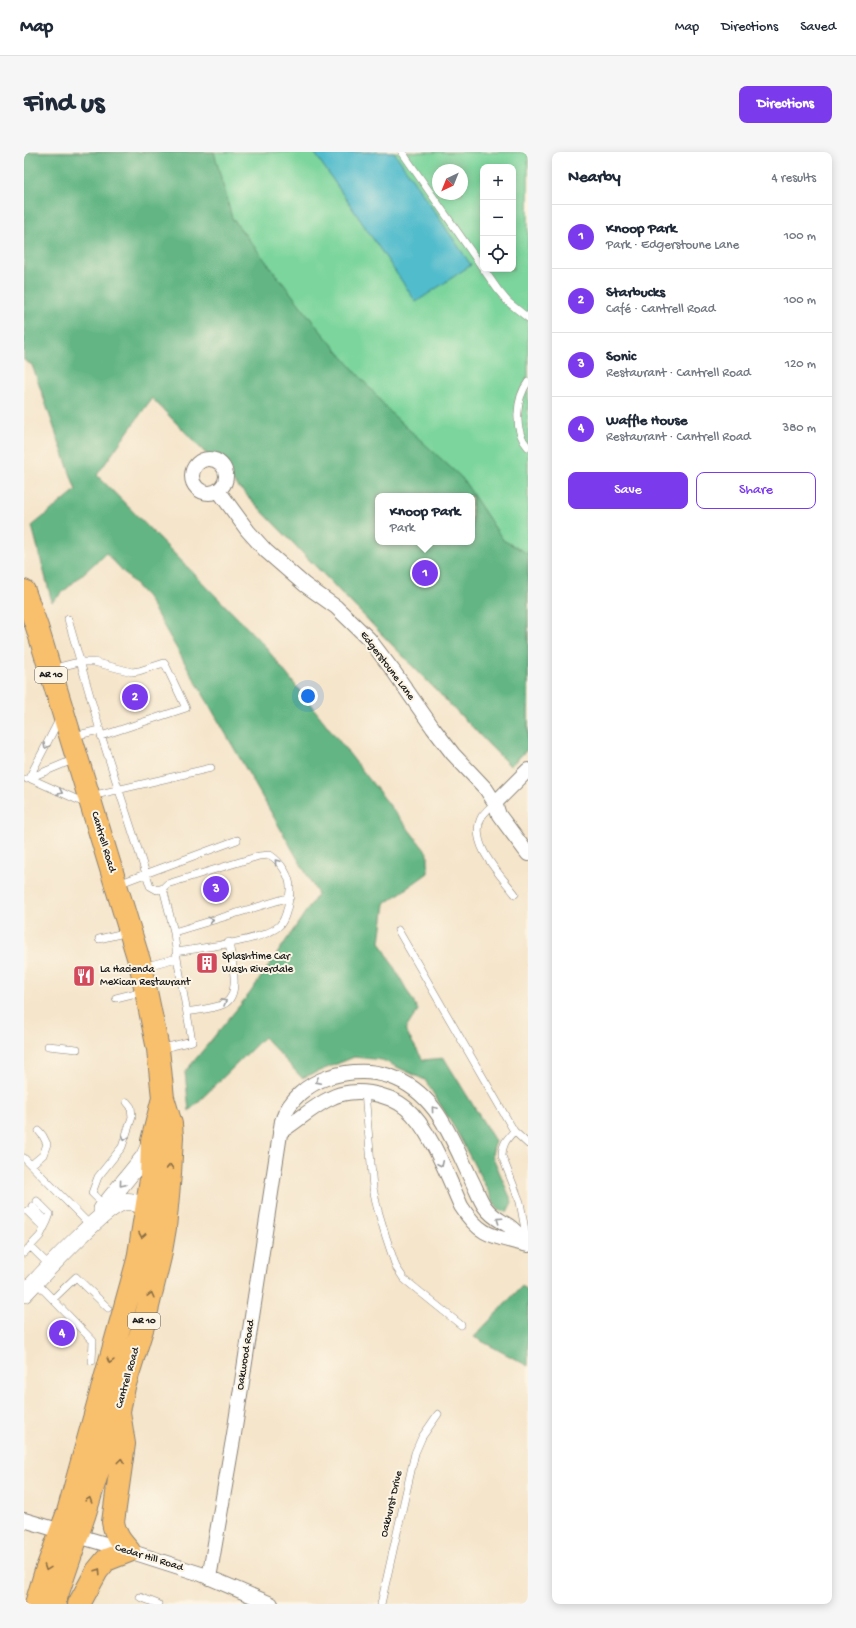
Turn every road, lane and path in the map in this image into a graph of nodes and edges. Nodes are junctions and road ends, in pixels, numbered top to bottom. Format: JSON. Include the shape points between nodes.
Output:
{"nodes":[{"id":1,"x":402,"y":152,"type":"edge"},
{"id":2,"x":528,"y":318,"type":"edge"},
{"id":3,"x":528,"y":382,"type":"edge"},
{"id":4,"x":528,"y":447,"type":"edge"},
{"id":5,"x":218,"y":490,"type":"dead end"},
{"id":6,"x":24,"y":591,"type":"edge"},
{"id":7,"x":68,"y":619,"type":"dead end"},
{"id":8,"x":79,"y":662,"type":"junction"},
{"id":9,"x":49,"y":669,"type":"junction"},
{"id":10,"x":63,"y":714,"type":"junction"},
{"id":11,"x":100,"y":733,"type":"junction"},
{"id":12,"x":70,"y":738,"type":"junction"},
{"id":13,"x":77,"y":759,"type":"junction"},
{"id":14,"x":211,"y":768,"type":"dead end"},
{"id":15,"x":528,"y":770,"type":"edge"},
{"id":16,"x":26,"y":779,"type":"edge"},
{"id":17,"x":119,"y":790,"type":"junction"},
{"id":18,"x":90,"y":801,"type":"junction"},
{"id":19,"x":495,"y":803,"type":"junction"},
{"id":20,"x":237,"y":840,"type":"dead end"},
{"id":21,"x":528,"y":854,"type":"edge"},
{"id":22,"x":145,"y":873,"type":"junction"},
{"id":23,"x":116,"y":885,"type":"junction"},
{"id":24,"x":163,"y":888,"type":"junction"},
{"id":25,"x":515,"y":894,"type":"dead end"},
{"id":26,"x":290,"y":897,"type":"junction"},
{"id":27,"x":398,"y":930,"type":"dead end"},
{"id":28,"x":130,"y":932,"type":"junction"},
{"id":29,"x":174,"y":932,"type":"junction"},
{"id":30,"x":99,"y":939,"type":"dead end"},
{"id":31,"x":229,"y":942,"type":"junction"},
{"id":32,"x":177,"y":955,"type":"junction"},
{"id":33,"x":141,"y":967,"type":"junction"},
{"id":34,"x":146,"y":990,"type":"junction"},
{"id":35,"x":116,"y":998,"type":"dead end"},
{"id":36,"x":187,"y":1012,"type":"junction"},
{"id":37,"x":48,"y":1046,"type":"dead end"},
{"id":38,"x":77,"y":1049,"type":"dead end"},
{"id":39,"x":158,"y":1049,"type":"junction"},
{"id":40,"x":365,"y":1092,"type":"junction"},
{"id":41,"x":163,"y":1098,"type":"junction"},
{"id":42,"x":126,"y":1102,"type":"dead end"},
{"id":43,"x":39,"y":1131,"type":"dead end"},
{"id":44,"x":514,"y":1131,"type":"junction"},
{"id":45,"x":280,"y":1132,"type":"junction"},
{"id":46,"x":152,"y":1141,"type":"junction"},
{"id":47,"x":528,"y":1144,"type":"edge"},
{"id":48,"x":24,"y":1158,"type":"edge"},
{"id":49,"x":31,"y":1165,"type":"junction"},
{"id":50,"x":105,"y":1206,"type":"junction"},
{"id":51,"x":147,"y":1208,"type":"junction"},
{"id":52,"x":46,"y":1225,"type":"junction"},
{"id":53,"x":91,"y":1226,"type":"junction"},
{"id":54,"x":30,"y":1246,"type":"junction"},
{"id":55,"x":528,"y":1246,"type":"edge"},
{"id":56,"x":24,"y":1253,"type":"edge"},
{"id":57,"x":50,"y":1267,"type":"junction"},
{"id":58,"x":36,"y":1282,"type":"junction"},
{"id":59,"x":24,"y":1294,"type":"edge"},
{"id":60,"x":53,"y":1299,"type":"junction"},
{"id":61,"x":108,"y":1308,"type":"dead end"},
{"id":62,"x":461,"y":1325,"type":"dead end"},
{"id":63,"x":92,"y":1361,"type":"dead end"},
{"id":64,"x":119,"y":1411,"type":"junction"},
{"id":65,"x":438,"y":1414,"type":"dead end"},
{"id":66,"x":24,"y":1520,"type":"edge"},
{"id":67,"x":69,"y":1534,"type":"junction"},
{"id":68,"x":129,"y":1551,"type":"junction"},
{"id":69,"x":209,"y":1578,"type":"junction"},
{"id":70,"x":140,"y":1597,"type":"dead end"},
{"id":71,"x":36,"y":1604,"type":"edge"},
{"id":72,"x":54,"y":1604,"type":"edge"},
{"id":73,"x":79,"y":1604,"type":"edge"},
{"id":74,"x":158,"y":1604,"type":"edge"},
{"id":75,"x":271,"y":1604,"type":"edge"},
{"id":76,"x":381,"y":1604,"type":"edge"}],
"edges":[{"from":1,"to":2,"type":"lane","via":[[498,290]]},
{"from":3,"to":4,"type":"lane","via":[[521,395],[518,425],[520,436]]},
{"from":5,"to":19,"type":"street","name":"Edgerstoune Lane","via":[[266,551],[300,581],[336,607],[369,640],[432,728],[486,789]]},
{"from":6,"to":9,"type":"main road","name":"Cantrell Road","number":"AR 10"},
{"from":7,"to":8,"type":"lane"},
{"from":8,"to":9,"type":"lane"},
{"from":8,"to":11,"type":"lane"},
{"from":8,"to":11,"type":"lane","via":[[94,662],[132,672],[164,663],[186,708]]},
{"from":9,"to":10,"type":"main road","name":"Cantrell Road","number":"AR 10"},
{"from":10,"to":12,"type":"main road","name":"Cantrell Road","number":"AR 10"},
{"from":10,"to":16,"type":"lane","one_way":true},
{"from":11,"to":12,"type":"lane"},
{"from":11,"to":17,"type":"lane"},
{"from":12,"to":13,"type":"main road","name":"Cantrell Road","number":"AR 10"},
{"from":13,"to":16,"type":"lane"},
{"from":13,"to":18,"type":"main road","name":"Cantrell Road","number":"AR 10"},
{"from":14,"to":17,"type":"lane"},
{"from":15,"to":19,"type":"street"},
{"from":16,"to":18,"type":"lane","one_way":true},
{"from":17,"to":18,"type":"lane"},
{"from":17,"to":22,"type":"lane"},
{"from":18,"to":23,"type":"main road","name":"Cantrell Road","number":"AR 10"},
{"from":19,"to":21,"type":"street","name":"Edgerstoune Lane","via":[[499,815]]},
{"from":19,"to":25,"type":"lane","via":[[481,818],[480,842],[485,855]]},
{"from":20,"to":22,"type":"lane"},
{"from":22,"to":23,"type":"lane"},
{"from":22,"to":24,"type":"lane","via":[[150,886],[156,890]]},
{"from":23,"to":28,"type":"main road","name":"Cantrell Road","number":"AR 10"},
{"from":26,"to":24,"type":"lane","one_way":true,"via":[[288,876],[270,855],[259,856],[167,884]]},
{"from":24,"to":29,"type":"lane"},
{"from":29,"to":26,"type":"lane","one_way":true},
{"from":26,"to":31,"type":"lane","via":[[286,914],[275,929],[266,934]]},
{"from":27,"to":44,"type":"lane"},
{"from":28,"to":30,"type":"lane"},
{"from":28,"to":33,"type":"main road","name":"Cantrell Road","number":"AR 10"},
{"from":29,"to":32,"type":"lane"},
{"from":31,"to":32,"type":"lane"},
{"from":36,"to":31,"type":"lane","one_way":true,"via":[[222,1004],[231,998],[234,990]]},
{"from":32,"to":33,"type":"lane"},
{"from":32,"to":36,"type":"lane"},
{"from":33,"to":34,"type":"main road","name":"Cantrell Road","number":"AR 10"},
{"from":34,"to":35,"type":"lane"},
{"from":34,"to":39,"type":"main road","name":"Cantrell Road","number":"AR 10"},
{"from":36,"to":39,"type":"lane","via":[[192,1041]]},
{"from":37,"to":38,"type":"lane"},
{"from":39,"to":41,"type":"main road","name":"Cantrell Road","number":"AR 10"},
{"from":40,"to":45,"type":"street","via":[[331,1098]]},
{"from":40,"to":55,"type":"street","one_way":true,"via":[[391,1099],[406,1108],[422,1126],[462,1206],[478,1229]]},
{"from":40,"to":62,"type":"lane","via":[[373,1188],[396,1267],[404,1279]]},
{"from":41,"to":46,"type":"main road","name":"Cantrell Road","number":"AR 10"},
{"from":64,"to":41,"type":"main road","name":"Cantrell Road","number":"AR 10","one_way":true,"via":[[144,1323],[165,1228],[172,1137]]},
{"from":42,"to":50,"type":"lane","one_way":true,"via":[[131,1107],[132,1117],[122,1146],[98,1176],[92,1194]]},
{"from":43,"to":49,"type":"lane","via":[[47,1144],[43,1155]]},
{"from":44,"to":47,"type":"lane"},
{"from":44,"to":55,"type":"lane","via":[[505,1142],[502,1156],[520,1202]]},
{"from":55,"to":45,"type":"street","name":"Oakwood Road","one_way":true,"via":[[509,1226],[484,1206],[435,1108],[410,1086],[397,1079],[369,1072],[346,1072],[324,1078],[300,1093],[291,1103],[284,1114]]},
{"from":45,"to":69,"type":"street","name":"Oakwood Road","via":[[234,1434]]},
{"from":46,"to":50,"type":"street","one_way":true,"via":[[144,1157]]},
{"from":46,"to":51,"type":"main road","name":"Cantrell Road","number":"AR 10"},
{"from":48,"to":49,"type":"lane"},
{"from":49,"to":53,"type":"lane"},
{"from":50,"to":53,"type":"street"},
{"from":51,"to":53,"type":"street","via":[[130,1202],[118,1204]]},
{"from":51,"to":67,"type":"main road","name":"Cantrell Road","number":"AR 10","one_way":true,"via":[[130,1291],[68,1512]]},
{"from":52,"to":52,"type":"lane","via":[[32,1206],[50,1214]]},
{"from":52,"to":54,"type":"lane"},
{"from":53,"to":57,"type":"street"},
{"from":54,"to":56,"type":"lane"},
{"from":54,"to":57,"type":"lane"},
{"from":57,"to":58,"type":"street"},
{"from":58,"to":59,"type":"street"},
{"from":58,"to":60,"type":"lane"},
{"from":60,"to":61,"type":"lane","via":[[76,1277]]},
{"from":60,"to":63,"type":"lane","via":[[93,1341]]},
{"from":67,"to":64,"type":"main road","name":"Cantrell Road","number":"AR 10","one_way":true},
{"from":68,"to":64,"type":"main road","one_way":true,"via":[[114,1531],[113,1522],[124,1444]]},
{"from":65,"to":76,"type":"lane","name":"Oakhurst Drive","via":[[422,1437],[415,1453]]},
{"from":66,"to":67,"type":"street","name":"Cedar Hill Road"},
{"from":67,"to":68,"type":"street","name":"Cedar Hill Road"},
{"from":67,"to":71,"type":"main road","name":"Cantrell Road","number":"AR 10","one_way":true},
{"from":67,"to":72,"type":"main road","name":"Cantrell Road","number":"AR 10"},
{"from":68,"to":69,"type":"street","name":"Cedar Hill Road"},
{"from":73,"to":68,"type":"main road","one_way":true,"via":[[106,1560]]},
{"from":69,"to":75,"type":"street","name":"Cedar Hill Road"},
{"from":70,"to":74,"type":"lane"}]}
